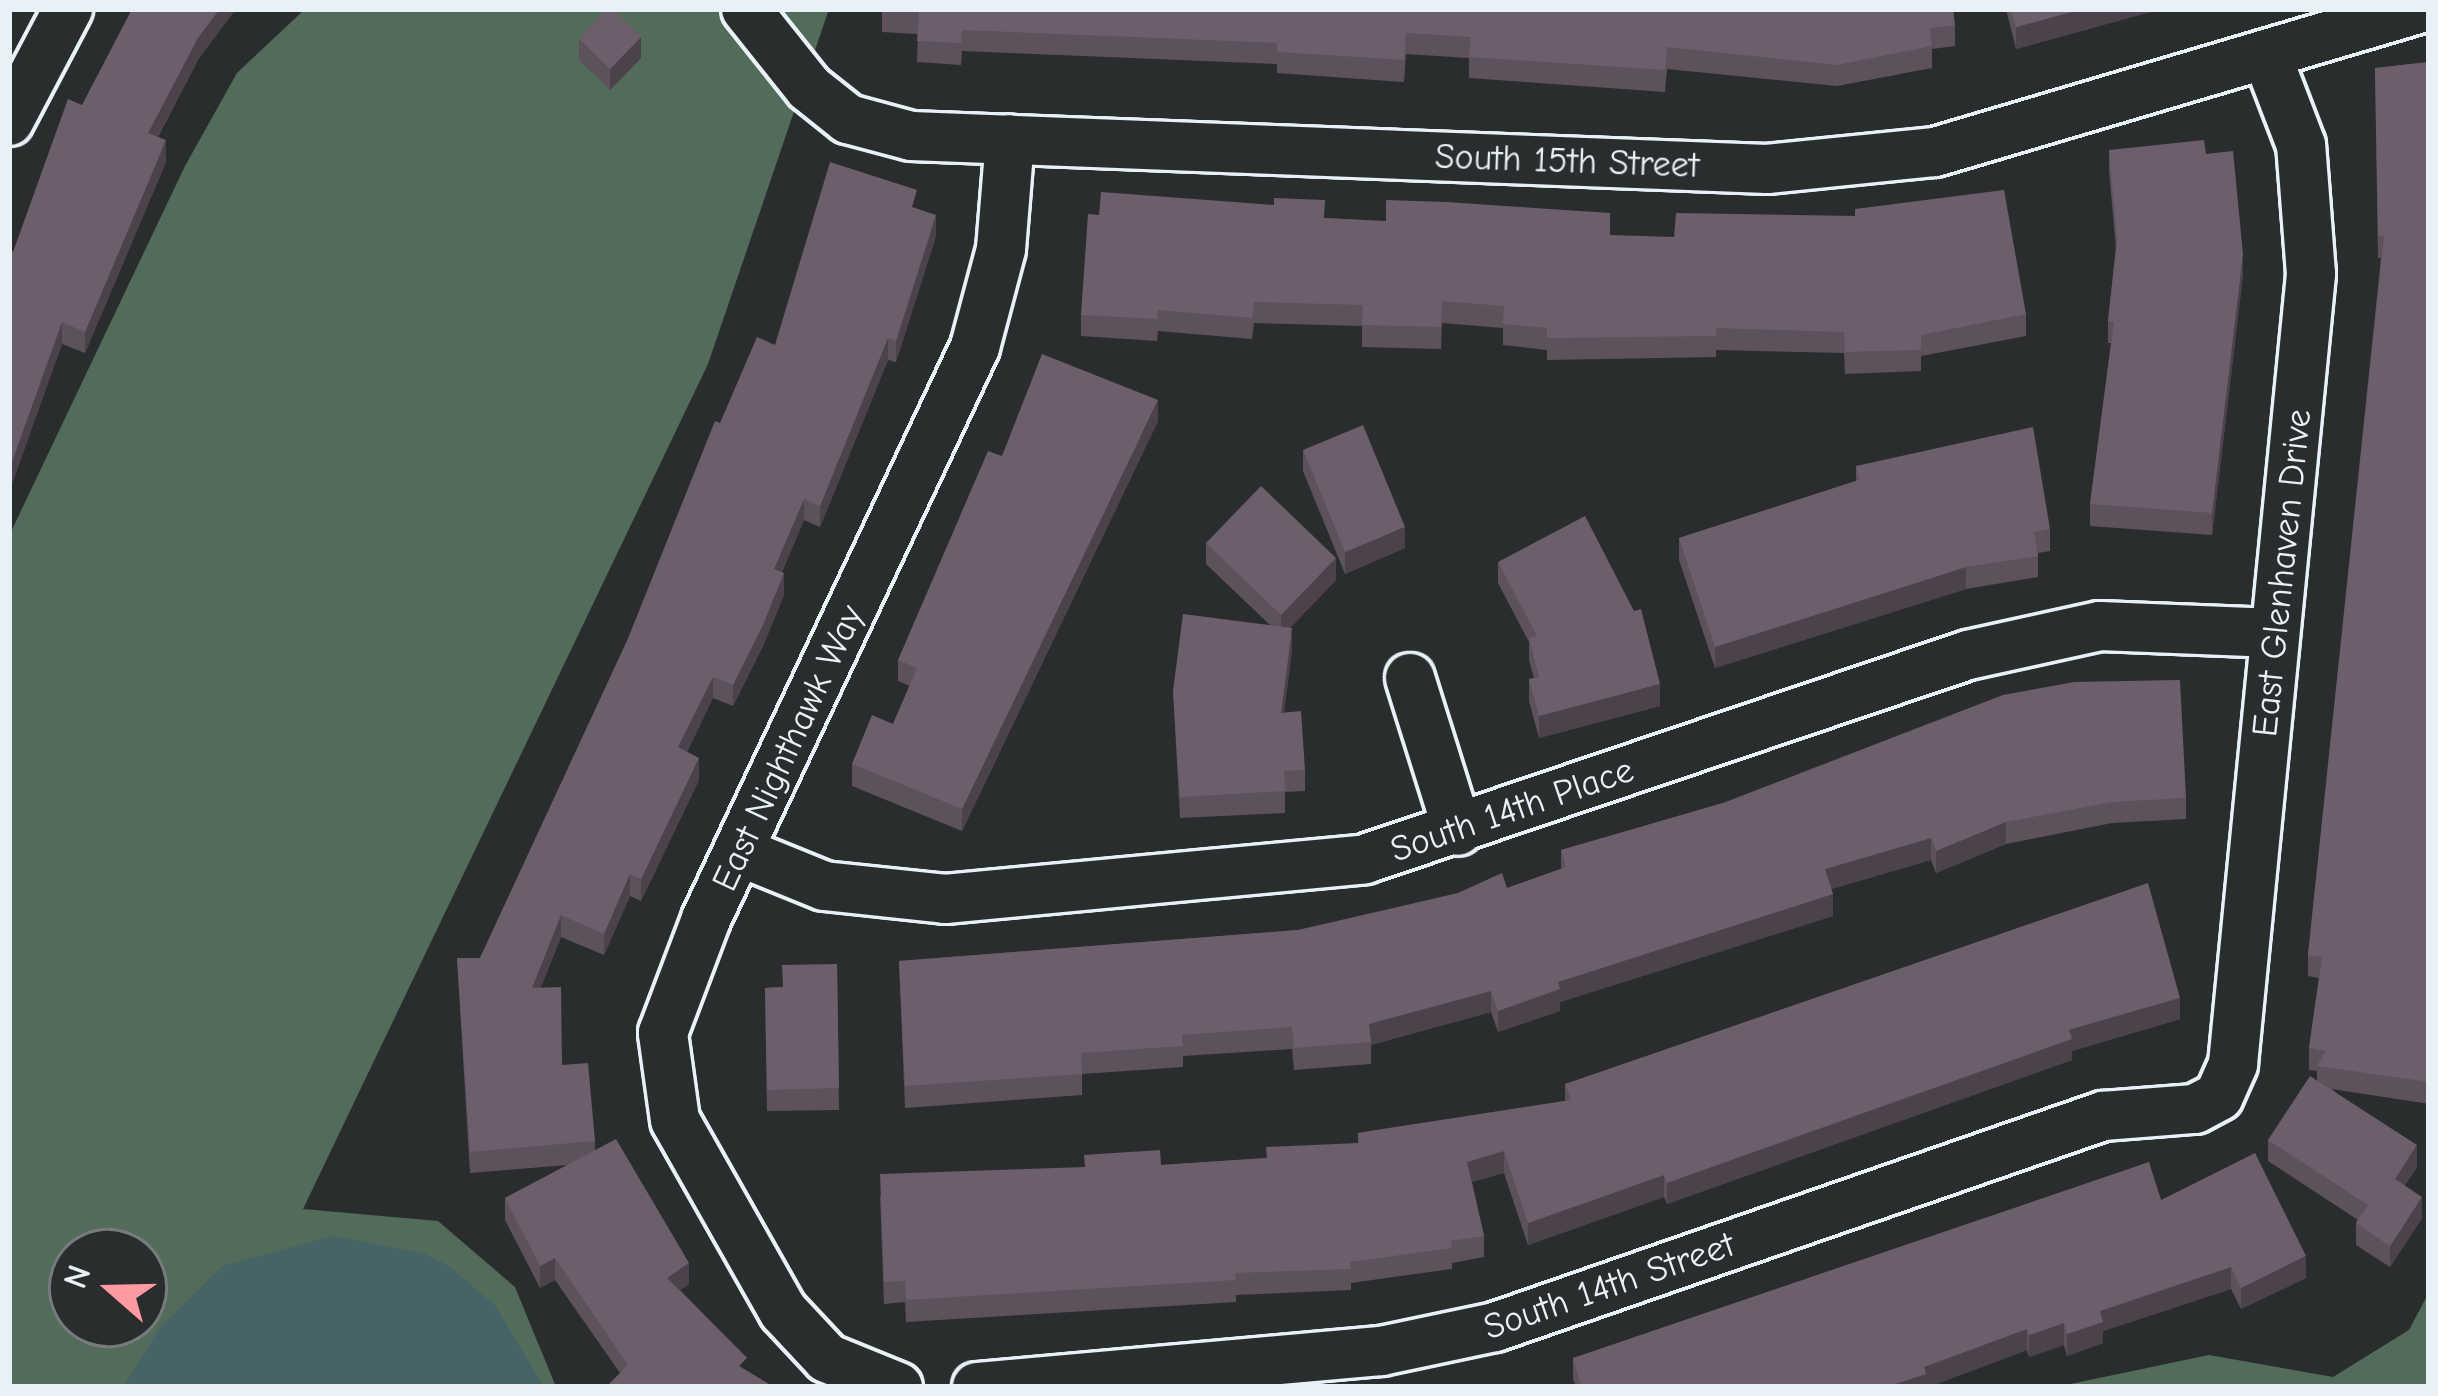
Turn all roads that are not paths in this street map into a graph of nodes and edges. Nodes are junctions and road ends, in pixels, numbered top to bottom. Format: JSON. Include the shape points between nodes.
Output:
{"nodes":[{"id":1,"x":68,"y":9,"type":"edge"},
{"id":2,"x":746,"y":9,"type":"edge"},
{"id":3,"x":2418,"y":9,"type":"edge"},
{"id":4,"x":2266,"y":54,"type":"junction"},
{"id":5,"x":9,"y":121,"type":"edge"},
{"id":6,"x":1010,"y":139,"type":"junction"},
{"id":7,"x":2275,"y":633,"type":"junction"},
{"id":8,"x":1410,"y":678,"type":"dead end"},
{"id":9,"x":1458,"y":831,"type":"junction"},
{"id":10,"x":739,"y":851,"type":"junction"},
{"id":11,"x":2219,"y":1096,"type":"joint"},
{"id":12,"x":898,"y":1387,"type":"edge"},
{"id":13,"x":977,"y":1387,"type":"edge"}],
"edges":[{"from":1,"to":5,"type":"street"},
{"from":2,"to":6,"type":"street","name":"South 15th Street","via":[[808,88],[848,119],[911,136]]},
{"from":3,"to":4,"type":"street","name":"South 15th Street"},
{"from":4,"to":6,"type":"street","name":"South 15th Street","via":[[1935,152],[1767,169]]},
{"from":4,"to":7,"type":"street","name":"East Glenhaven Drive","via":[[2288,95],[2311,200],[2312,274]]},
{"from":6,"to":10,"type":"street","name":"East Nighthawk Way","via":[[1001,249],[975,347]]},
{"from":7,"to":9,"type":"street","name":"South 14th Place","via":[[2164,624],[2042,637],[1896,679]]},
{"from":7,"to":11,"type":"street","name":"East Glenhaven Drive","via":[[2234,1064]]},
{"from":8,"to":9,"type":"street"},
{"from":9,"to":10,"type":"street","name":"South 14th Place","via":[[1365,859],[945,899],[824,886]]},
{"from":10,"to":12,"type":"street","name":"East Nighthawk Way","via":[[681,978],[664,1033],[664,1084],[742,1243],[805,1338],[855,1375]]},
{"from":11,"to":13,"type":"street","name":"South 14th Street","via":[[2195,1109],[2084,1122],[1495,1327],[1382,1351]]}]}
